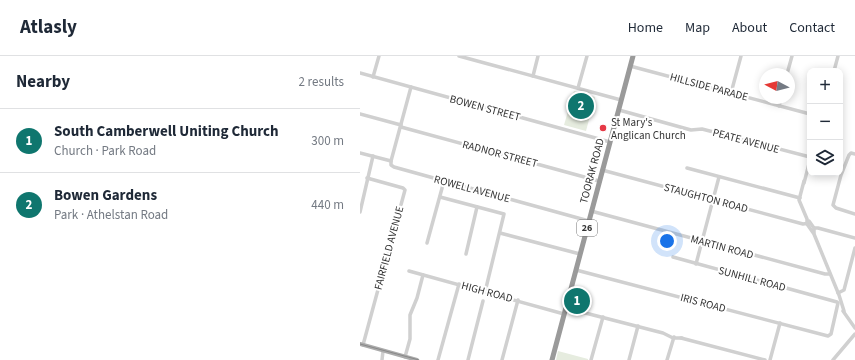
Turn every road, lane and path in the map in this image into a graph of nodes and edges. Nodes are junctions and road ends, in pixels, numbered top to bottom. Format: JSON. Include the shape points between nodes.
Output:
{"nodes":[{"id":1,"x":379,"y":56,"type":"edge"},
{"id":2,"x":459,"y":56,"type":"edge"},
{"id":3,"x":538,"y":56,"type":"edge"},
{"id":4,"x":587,"y":56,"type":"edge"},
{"id":5,"x":633,"y":56,"type":"edge"},
{"id":6,"x":741,"y":56,"type":"edge"},
{"id":7,"x":792,"y":56,"type":"edge"},
{"id":8,"x":838,"y":56,"type":"edge"},
{"id":9,"x":474,"y":58,"type":"edge"},
{"id":10,"x":630,"y":66,"type":"junction"},
{"id":11,"x":789,"y":68,"type":"edge"},
{"id":12,"x":835,"y":68,"type":"edge"},
{"id":13,"x":360,"y":73,"type":"edge"},
{"id":14,"x":533,"y":76,"type":"junction"},
{"id":15,"x":373,"y":77,"type":"junction"},
{"id":16,"x":411,"y":87,"type":"junction"},
{"id":17,"x":578,"y":88,"type":"junction"},
{"id":18,"x":731,"y":93,"type":"junction"},
{"id":19,"x":621,"y":100,"type":"junction"},
{"id":20,"x":778,"y":106,"type":"joint"},
{"id":21,"x":619,"y":110,"type":"junction"},
{"id":22,"x":807,"y":113,"type":"edge"},
{"id":23,"x":360,"y":114,"type":"edge"},
{"id":24,"x":401,"y":126,"type":"junction"},
{"id":25,"x":610,"y":142,"type":"junction"},
{"id":26,"x":360,"y":153,"type":"edge"},
{"id":27,"x":855,"y":154,"type":"edge"},
{"id":28,"x":373,"y":156,"type":"junction"},
{"id":29,"x":807,"y":158,"type":"edge"},
{"id":30,"x":391,"y":161,"type":"junction"},
{"id":31,"x":687,"y":168,"type":"dead end"},
{"id":32,"x":602,"y":170,"type":"junction"},
{"id":33,"x":807,"y":170,"type":"edge"},
{"id":34,"x":719,"y":177,"type":"junction"},
{"id":35,"x":367,"y":178,"type":"junction"},
{"id":36,"x":444,"y":181,"type":"junction"},
{"id":37,"x":599,"y":181,"type":"junction"},
{"id":38,"x":440,"y":197,"type":"junction"},
{"id":39,"x":800,"y":198,"type":"junction"},
{"id":40,"x":713,"y":200,"type":"junction"},
{"id":41,"x":477,"y":207,"type":"junction"},
{"id":42,"x":591,"y":211,"type":"junction"},
{"id":43,"x":360,"y":212,"type":"edge"},
{"id":44,"x":855,"y":214,"type":"edge"},
{"id":45,"x":589,"y":221,"type":"junction"},
{"id":46,"x":809,"y":224,"type":"junction"},
{"id":47,"x":814,"y":228,"type":"junction"},
{"id":48,"x":500,"y":233,"type":"junction"},
{"id":49,"x":814,"y":234,"type":"junction"},
{"id":50,"x":855,"y":238,"type":"edge"},
{"id":51,"x":702,"y":241,"type":"junction"},
{"id":52,"x":427,"y":243,"type":"dead end"},
{"id":53,"x":855,"y":248,"type":"edge"},
{"id":54,"x":466,"y":254,"type":"dead end"},
{"id":55,"x":580,"y":254,"type":"junction"},
{"id":56,"x":673,"y":257,"type":"dead end"},
{"id":57,"x":696,"y":264,"type":"junction"},
{"id":58,"x":576,"y":270,"type":"junction"},
{"id":59,"x":409,"y":271,"type":"dead end"},
{"id":60,"x":830,"y":274,"type":"junction"},
{"id":61,"x":424,"y":275,"type":"junction"},
{"id":62,"x":460,"y":284,"type":"junction"},
{"id":63,"x":485,"y":292,"type":"junction"},
{"id":64,"x":838,"y":293,"type":"junction"},
{"id":65,"x":518,"y":300,"type":"junction"},
{"id":66,"x":483,"y":301,"type":"dead end"},
{"id":67,"x":839,"y":302,"type":"junction"},
{"id":68,"x":566,"y":308,"type":"junction"},
{"id":69,"x":837,"y":312,"type":"junction"},
{"id":70,"x":844,"y":312,"type":"junction"},
{"id":71,"x":564,"y":314,"type":"junction"},
{"id":72,"x":603,"y":317,"type":"junction"},
{"id":73,"x":780,"y":323,"type":"junction"},
{"id":74,"x":638,"y":326,"type":"junction"},
{"id":75,"x":855,"y":328,"type":"edge"},
{"id":76,"x":855,"y":334,"type":"edge"},
{"id":77,"x":674,"y":337,"type":"junction"},
{"id":78,"x":361,"y":345,"type":"edge"},
{"id":79,"x":384,"y":351,"type":"junction"},
{"id":80,"x":405,"y":357,"type":"junction"},
{"id":81,"x":382,"y":360,"type":"edge"},
{"id":82,"x":417,"y":360,"type":"edge"},
{"id":83,"x":438,"y":360,"type":"edge"},
{"id":84,"x":468,"y":360,"type":"edge"},
{"id":85,"x":502,"y":360,"type":"edge"},
{"id":86,"x":552,"y":360,"type":"edge"},
{"id":87,"x":591,"y":360,"type":"edge"},
{"id":88,"x":629,"y":360,"type":"edge"},
{"id":89,"x":667,"y":360,"type":"edge"},
{"id":90,"x":765,"y":360,"type":"edge"},
{"id":91,"x":770,"y":360,"type":"edge"},
{"id":92,"x":833,"y":360,"type":"edge"}],
"edges":[{"from":1,"to":15,"type":"street"},
{"from":2,"to":9,"type":"street"},
{"from":3,"to":14,"type":"street"},
{"from":4,"to":17,"type":"street"},
{"from":5,"to":10,"type":"highway","name":"TOORAK ROAD","number":"26"},
{"from":6,"to":18,"type":"street"},
{"from":7,"to":11,"type":"street"},
{"from":8,"to":12,"type":"street"},
{"from":9,"to":14,"type":"street"},
{"from":10,"to":18,"type":"street","name":"HILLSIDE PARADE"},
{"from":10,"to":19,"type":"highway","name":"TOORAK ROAD","number":"26"},
{"from":13,"to":15,"type":"street","name":"BOWEN STREET"},
{"from":14,"to":17,"type":"street"},
{"from":15,"to":16,"type":"street","name":"BOWEN STREET"},
{"from":16,"to":24,"type":"street"},
{"from":16,"to":25,"type":"street","name":"BOWEN STREET"},
{"from":17,"to":19,"type":"street"},
{"from":18,"to":20,"type":"street","name":"HILLSIDE PARADE"},
{"from":19,"to":21,"type":"highway","name":"TOORAK ROAD","number":"26"},
{"from":20,"to":22,"type":"street","name":"HILLSIDE PARADE"},
{"from":21,"to":25,"type":"highway","name":"TOORAK ROAD","number":"26"},
{"from":21,"to":29,"type":"street","name":"PEATE AVENUE","via":[[691,130],[702,129]]},
{"from":23,"to":24,"type":"street","name":"RADNOR STREET"},
{"from":24,"to":30,"type":"street"},
{"from":24,"to":37,"type":"street","name":"RADNOR STREET"},
{"from":25,"to":32,"type":"highway","name":"TOORAK ROAD","number":"26"},
{"from":26,"to":28,"type":"street","name":"ROWELL AVENUE"},
{"from":27,"to":44,"type":"street","via":[[848,155],[834,204],[834,207]]},
{"from":28,"to":30,"type":"street","name":"ROWELL AVENUE"},
{"from":28,"to":35,"type":"street"},
{"from":30,"to":36,"type":"street","name":"ROWELL AVENUE","via":[[394,167]]},
{"from":31,"to":34,"type":"street"},
{"from":32,"to":37,"type":"highway","name":"TOORAK ROAD","number":"26"},
{"from":32,"to":40,"type":"street","name":"STAUGHTON ROAD"},
{"from":33,"to":39,"type":"street"},
{"from":34,"to":39,"type":"street"},
{"from":34,"to":40,"type":"street"},
{"from":35,"to":43,"type":"street"},
{"from":35,"to":78,"type":"street","name":"FAIRFIELD AVENUE","via":[[405,190]]},
{"from":36,"to":38,"type":"street"},
{"from":36,"to":45,"type":"street","name":"ROWELL AVENUE"},
{"from":37,"to":42,"type":"highway","name":"TOORAK ROAD","number":"26"},
{"from":38,"to":41,"type":"street"},
{"from":38,"to":52,"type":"street"},
{"from":39,"to":46,"type":"street"},
{"from":40,"to":46,"type":"street","name":"STAUGHTON ROAD"},
{"from":40,"to":51,"type":"street"},
{"from":41,"to":48,"type":"street","via":[[504,214]]},
{"from":41,"to":54,"type":"street"},
{"from":42,"to":45,"type":"highway","name":"TOORAK ROAD","number":"26"},
{"from":42,"to":51,"type":"street","name":"MARTIN ROAD"},
{"from":45,"to":55,"type":"highway","name":"TOORAK ROAD","number":"26"},
{"from":46,"to":47,"type":"street"},
{"from":46,"to":49,"type":"street"},
{"from":47,"to":49,"type":"street"},
{"from":47,"to":50,"type":"street"},
{"from":48,"to":55,"type":"street"},
{"from":48,"to":63,"type":"street"},
{"from":49,"to":60,"type":"street"},
{"from":51,"to":57,"type":"street"},
{"from":51,"to":60,"type":"street","name":"MARTIN ROAD"},
{"from":53,"to":64,"type":"street","via":[[844,290]]},
{"from":55,"to":58,"type":"highway","name":"TOORAK ROAD","number":"26"},
{"from":56,"to":57,"type":"street","name":"SUNHILL ROAD"},
{"from":57,"to":67,"type":"street","name":"SUNHILL ROAD"},
{"from":58,"to":68,"type":"highway","name":"TOORAK ROAD","number":"26"},
{"from":58,"to":73,"type":"street","name":"IRIS ROAD"},
{"from":59,"to":61,"type":"street","name":"HIGH ROAD"},
{"from":60,"to":64,"type":"street"},
{"from":61,"to":62,"type":"street","name":"HIGH ROAD"},
{"from":61,"to":80,"type":"street","via":[[410,315],[409,341]]},
{"from":62,"to":63,"type":"street","name":"HIGH ROAD"},
{"from":62,"to":83,"type":"street"},
{"from":63,"to":65,"type":"street","name":"HIGH ROAD"},
{"from":64,"to":67,"type":"street"},
{"from":65,"to":71,"type":"street","name":"HIGH ROAD"},
{"from":65,"to":85,"type":"street"},
{"from":66,"to":84,"type":"street"},
{"from":67,"to":69,"type":"street"},
{"from":67,"to":70,"type":"street"},
{"from":68,"to":71,"type":"highway","name":"TOORAK ROAD","number":"26"},
{"from":68,"to":72,"type":"street"},
{"from":69,"to":70,"type":"street"},
{"from":69,"to":73,"type":"street","name":"IRIS ROAD","via":[[829,336]]},
{"from":70,"to":75,"type":"street"},
{"from":71,"to":86,"type":"highway","name":"TOORAK ROAD","number":"26"},
{"from":72,"to":74,"type":"street"},
{"from":72,"to":87,"type":"street"},
{"from":73,"to":91,"type":"street"},
{"from":74,"to":77,"type":"street"},
{"from":74,"to":88,"type":"street"},
{"from":76,"to":92,"type":"street"},
{"from":77,"to":89,"type":"street"},
{"from":77,"to":90,"type":"street"},
{"from":78,"to":79,"type":"main road"},
{"from":79,"to":80,"type":"main road"},
{"from":79,"to":81,"type":"street"},
{"from":80,"to":82,"type":"main road"}]}
